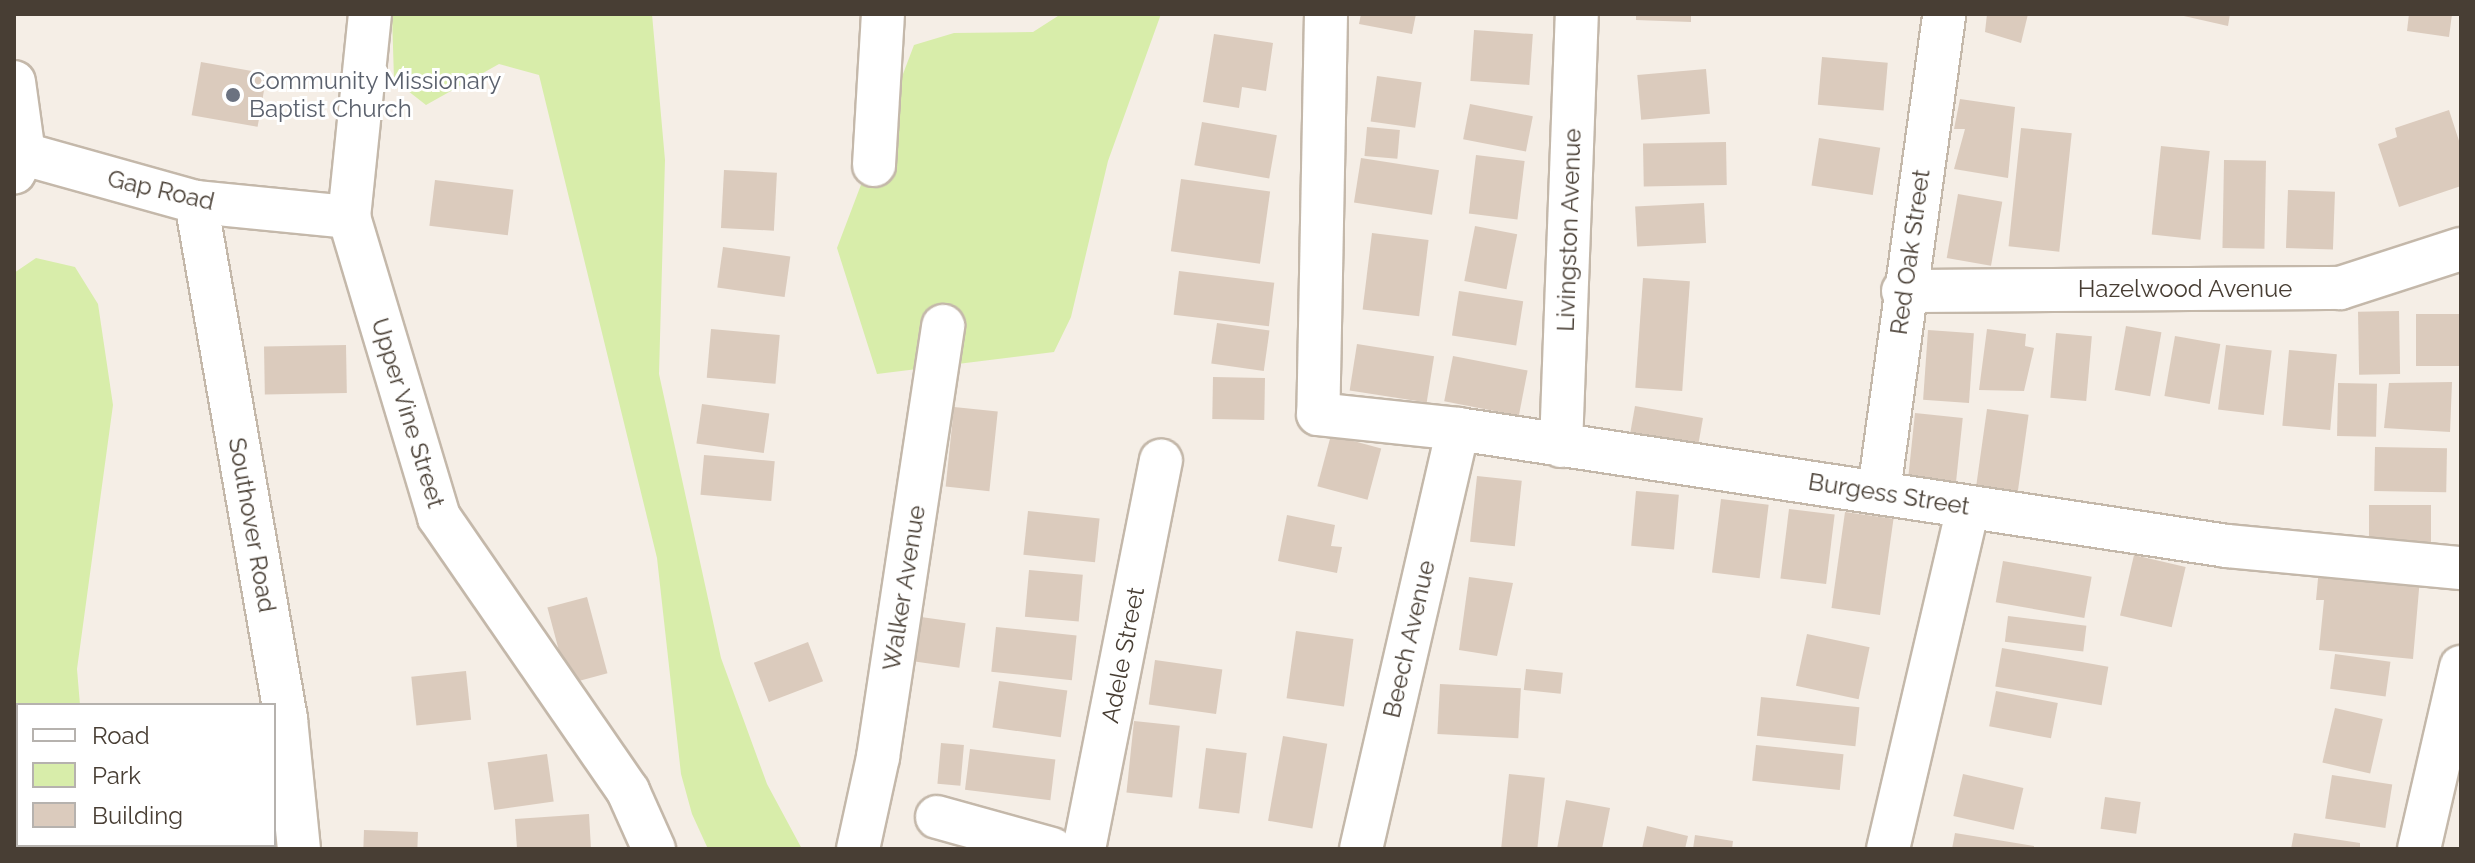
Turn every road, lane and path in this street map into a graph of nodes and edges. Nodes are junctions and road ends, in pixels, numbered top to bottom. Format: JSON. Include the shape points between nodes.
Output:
{"nodes":[{"id":1,"x":370,"y":14,"type":"edge"},
{"id":2,"x":883,"y":14,"type":"edge"},
{"id":3,"x":1326,"y":14,"type":"edge"},
{"id":4,"x":1577,"y":14,"type":"edge"},
{"id":5,"x":1944,"y":14,"type":"edge"},
{"id":6,"x":14,"y":82,"type":"edge"},
{"id":7,"x":19,"y":164,"type":"edge"},
{"id":8,"x":874,"y":165,"type":"dead end"},
{"id":9,"x":196,"y":202,"type":"junction"},
{"id":10,"x":349,"y":217,"type":"junction"},
{"id":11,"x":2461,"y":249,"type":"edge"},
{"id":12,"x":1903,"y":291,"type":"junction"},
{"id":13,"x":943,"y":326,"type":"dead end"},
{"id":14,"x":1458,"y":429,"type":"junction"},
{"id":15,"x":1561,"y":446,"type":"junction"},
{"id":16,"x":1161,"y":461,"type":"dead end"},
{"id":17,"x":1879,"y":491,"type":"junction"},
{"id":18,"x":1968,"y":507,"type":"junction"},
{"id":19,"x":2461,"y":568,"type":"edge"},
{"id":20,"x":2461,"y":667,"type":"edge"},
{"id":21,"x":937,"y":817,"type":"dead end"},
{"id":22,"x":299,"y":849,"type":"edge"},
{"id":23,"x":654,"y":849,"type":"edge"},
{"id":24,"x":858,"y":849,"type":"edge"},
{"id":25,"x":1052,"y":849,"type":"edge"},
{"id":26,"x":1084,"y":849,"type":"edge"},
{"id":27,"x":1361,"y":849,"type":"edge"},
{"id":28,"x":1888,"y":849,"type":"edge"},
{"id":29,"x":2419,"y":849,"type":"edge"}],
"edges":[{"from":1,"to":10,"type":"street","name":"Upper Vine Street"},
{"from":2,"to":8,"type":"street"},
{"from":3,"to":14,"type":"street","name":"Burgess Street","via":[[1318,414]]},
{"from":4,"to":15,"type":"street","name":"Livingston Avenue"},
{"from":5,"to":12,"type":"street","name":"Red Oak Street"},
{"from":6,"to":7,"type":"street"},
{"from":7,"to":9,"type":"street","name":"Gap Road"},
{"from":9,"to":10,"type":"street","name":"Gap Road"},
{"from":9,"to":22,"type":"street","name":"Southover Road","via":[[286,719]]},
{"from":10,"to":23,"type":"street","name":"Upper Vine Street","via":[[439,517],[628,791]]},
{"from":11,"to":12,"type":"street","name":"Hazelwood Avenue","via":[[2340,288]]},
{"from":12,"to":17,"type":"street","name":"Red Oak Street"},
{"from":13,"to":24,"type":"street","name":"Walker Avenue","via":[[878,757]]},
{"from":14,"to":15,"type":"street","name":"Burgess Street"},
{"from":14,"to":27,"type":"street","name":"Beech Avenue"},
{"from":15,"to":17,"type":"street","name":"Burgess Street"},
{"from":16,"to":26,"type":"street","name":"Adele Street"},
{"from":17,"to":18,"type":"street","name":"Burgess Street"},
{"from":18,"to":19,"type":"street","name":"Burgess Street","via":[[2227,546]]},
{"from":18,"to":28,"type":"street"},
{"from":20,"to":29,"type":"street"},
{"from":21,"to":25,"type":"street"}]}
